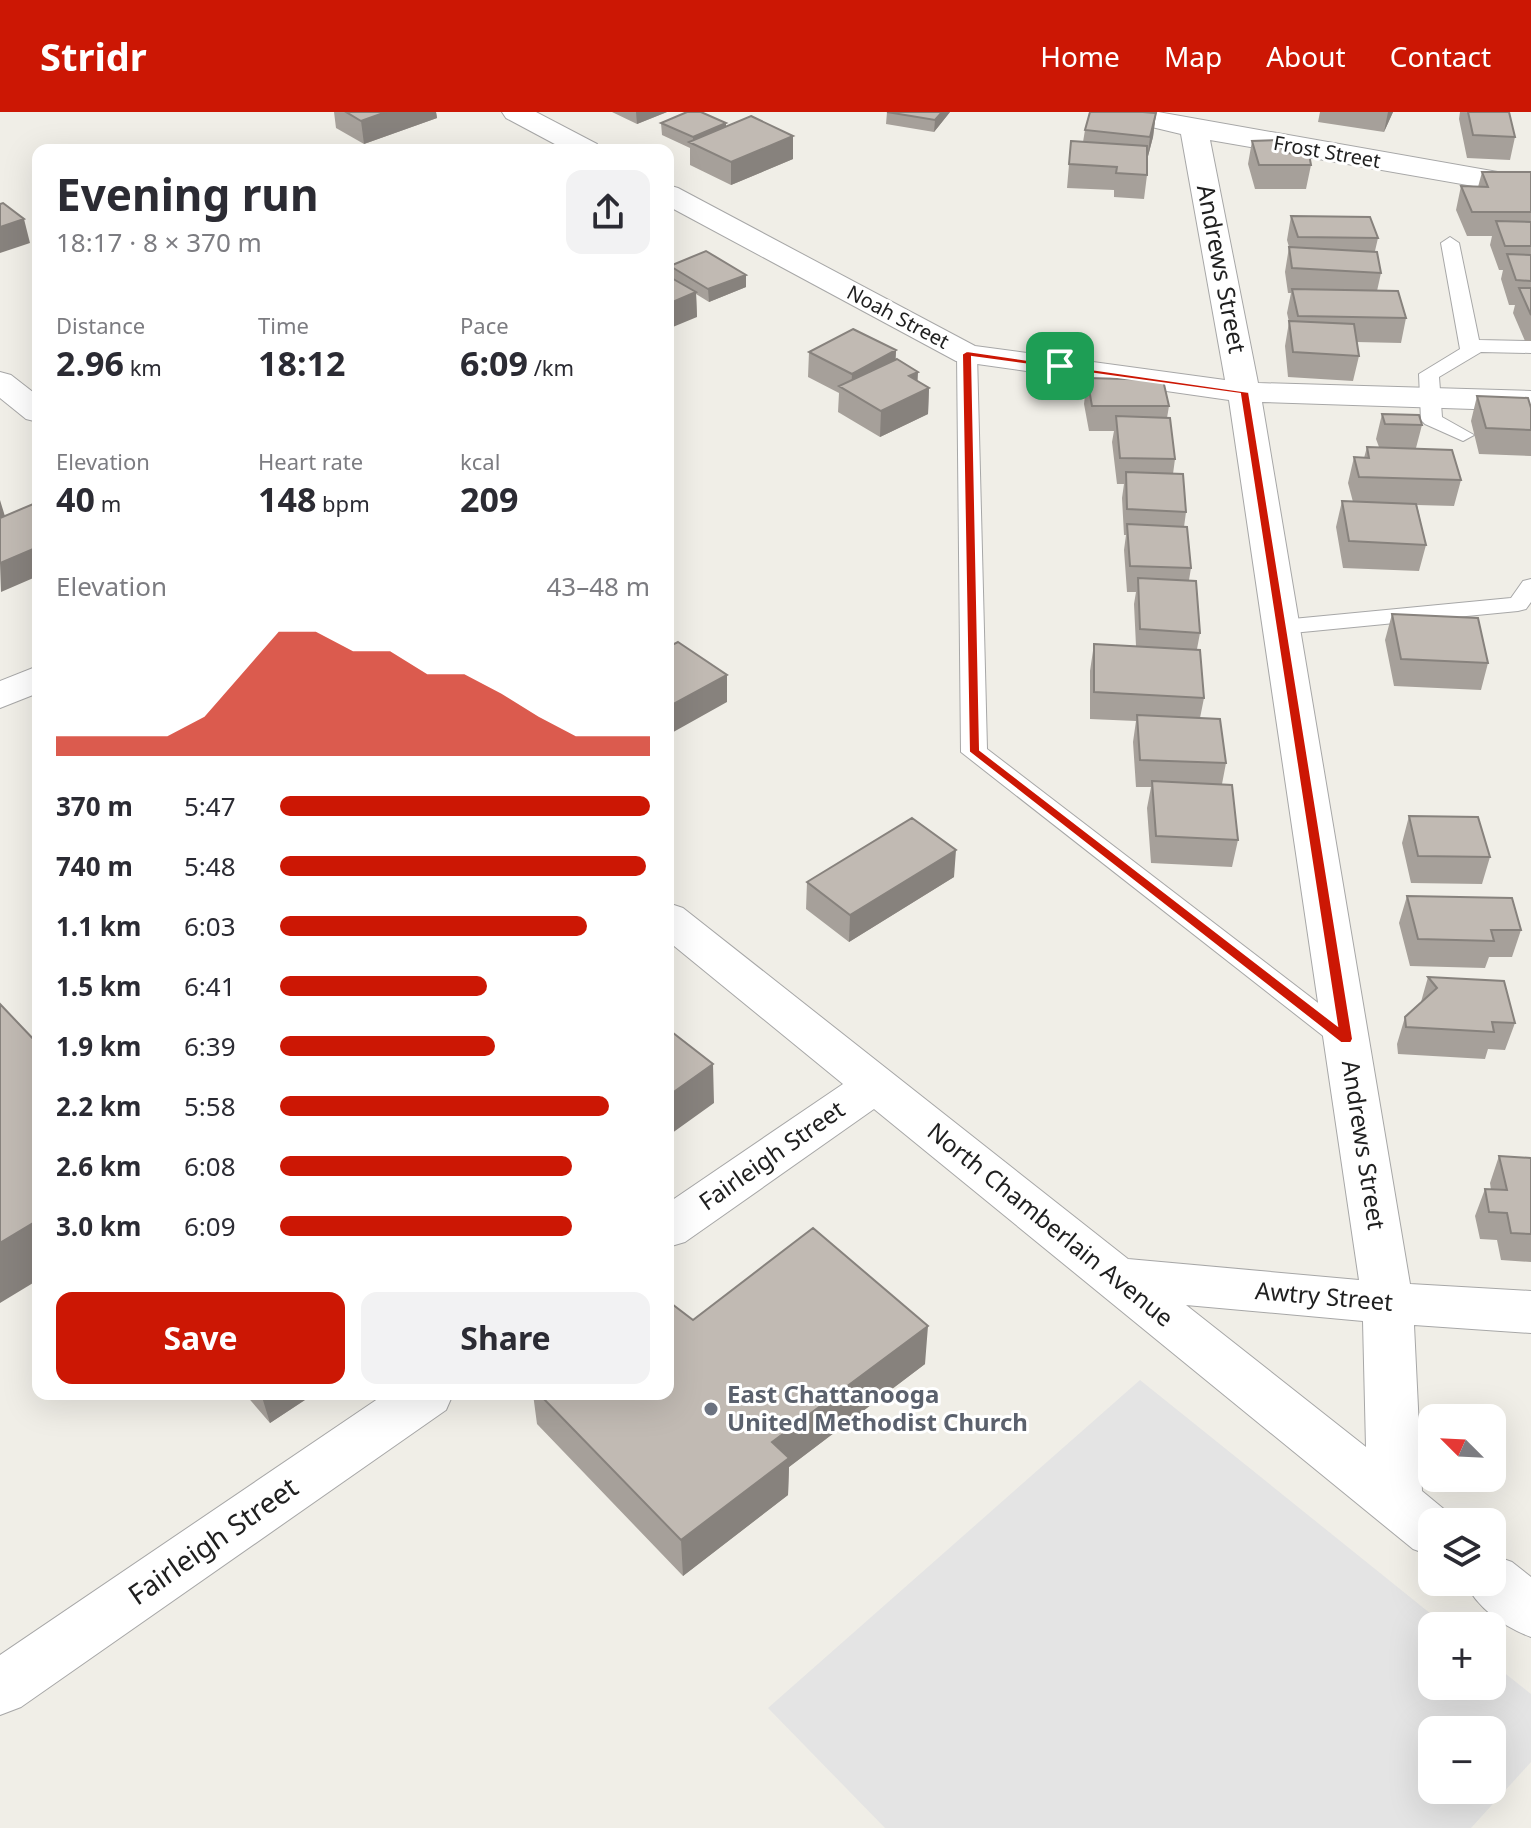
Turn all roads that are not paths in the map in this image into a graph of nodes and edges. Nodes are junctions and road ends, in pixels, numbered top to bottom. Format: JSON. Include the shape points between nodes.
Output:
{"nodes":[{"id":1,"x":516,"y":112,"type":"edge"},
{"id":2,"x":1124,"y":112,"type":"edge"},
{"id":3,"x":1194,"y":129,"type":"junction"},
{"id":4,"x":576,"y":144,"type":"edge"},
{"id":5,"x":1531,"y":187,"type":"edge"},
{"id":6,"x":674,"y":197,"type":"edge"},
{"id":7,"x":705,"y":213,"type":"junction"},
{"id":8,"x":674,"y":226,"type":"edge"},
{"id":9,"x":1450,"y":243,"type":"dead end"},
{"id":10,"x":1470,"y":346,"type":"junction"},
{"id":11,"x":1531,"y":347,"type":"edge"},
{"id":12,"x":967,"y":354,"type":"junction"},
{"id":13,"x":0,"y":382,"type":"edge"},
{"id":14,"x":1244,"y":392,"type":"junction"},
{"id":15,"x":1431,"y":398,"type":"junction"},
{"id":16,"x":1531,"y":401,"type":"edge"},
{"id":17,"x":32,"y":407,"type":"edge"},
{"id":18,"x":1463,"y":435,"type":"dead end"},
{"id":19,"x":1531,"y":586,"type":"edge"},
{"id":20,"x":1282,"y":627,"type":"junction"},
{"id":21,"x":32,"y":681,"type":"edge"},
{"id":22,"x":0,"y":696,"type":"edge"},
{"id":23,"x":674,"y":923,"type":"edge"},
{"id":24,"x":1346,"y":1039,"type":"junction"},
{"id":25,"x":875,"y":1085,"type":"junction"},
{"id":26,"x":674,"y":1224,"type":"edge"},
{"id":27,"x":1117,"y":1278,"type":"junction"},
{"id":28,"x":1388,"y":1303,"type":"junction"},
{"id":29,"x":1531,"y":1312,"type":"edge"},
{"id":30,"x":418,"y":1400,"type":"edge"},
{"id":31,"x":1395,"y":1502,"type":"junction"},
{"id":32,"x":1418,"y":1521,"type":"edge"},
{"id":33,"x":1506,"y":1591,"type":"edge"},
{"id":34,"x":1531,"y":1611,"type":"edge"},
{"id":35,"x":0,"y":1688,"type":"edge"}],
"edges":[{"from":1,"to":4,"type":"street"},
{"from":2,"to":3,"type":"street","name":"Frost Street"},
{"from":3,"to":5,"type":"street","name":"Frost Street"},
{"from":3,"to":14,"type":"street","name":"Andrews Street"},
{"from":6,"to":7,"type":"street","name":"Noah Street"},
{"from":7,"to":8,"type":"street"},
{"from":7,"to":12,"type":"street","name":"Noah Street"},
{"from":9,"to":10,"type":"lane"},
{"from":10,"to":11,"type":"lane"},
{"from":10,"to":15,"type":"lane","via":[[1471,352],[1429,374]]},
{"from":12,"to":14,"type":"street","name":"Noah Street"},
{"from":12,"to":24,"type":"lane","via":[[974,752]]},
{"from":13,"to":17,"type":"street"},
{"from":14,"to":15,"type":"street","name":"Noah Street"},
{"from":14,"to":20,"type":"street","name":"Andrews Street"},
{"from":15,"to":16,"type":"street","name":"Noah Street"},
{"from":15,"to":18,"type":"lane","via":[[1432,420]]},
{"from":19,"to":20,"type":"lane","via":[[1518,604]]},
{"from":20,"to":24,"type":"street","name":"Andrews Street"},
{"from":21,"to":22,"type":"street"},
{"from":23,"to":25,"type":"street","name":"North Chamberlain Avenue"},
{"from":24,"to":28,"type":"street","name":"Andrews Street"},
{"from":25,"to":26,"type":"street","name":"Fairleigh Street"},
{"from":25,"to":27,"type":"street","name":"North Chamberlain Avenue"},
{"from":27,"to":28,"type":"street","name":"Awtry Street"},
{"from":27,"to":31,"type":"street","name":"North Chamberlain Avenue"},
{"from":28,"to":29,"type":"street","name":"Awtry Street"},
{"from":28,"to":31,"type":"street","name":"Andrews Street"},
{"from":30,"to":35,"type":"street","name":"Fairleigh Street"},
{"from":31,"to":32,"type":"street","name":"North Chamberlain Avenue"},
{"from":33,"to":34,"type":"street"}]}
